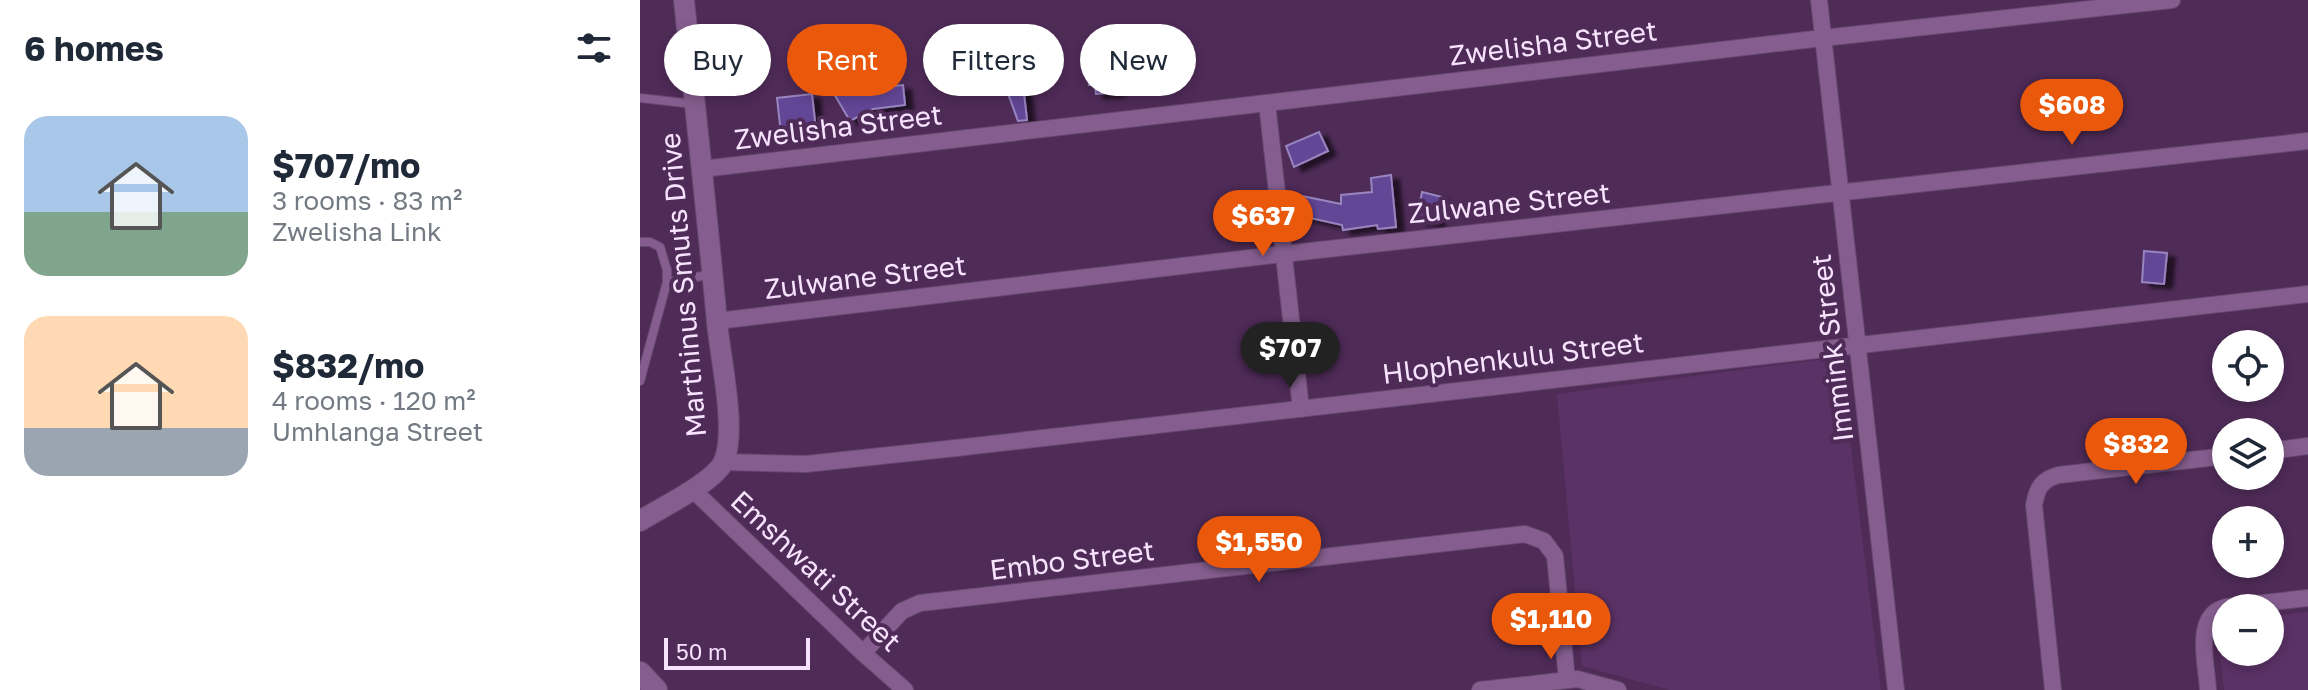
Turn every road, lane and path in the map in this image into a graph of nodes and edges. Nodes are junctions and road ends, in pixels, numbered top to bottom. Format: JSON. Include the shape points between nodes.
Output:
{"nodes":[{"id":1,"x":684,"y":0,"type":"edge"},
{"id":2,"x":1819,"y":0,"type":"edge"},
{"id":3,"x":2172,"y":0,"type":"edge"},
{"id":4,"x":1823,"y":38,"type":"junction"},
{"id":5,"x":640,"y":98,"type":"edge"},
{"id":6,"x":1267,"y":103,"type":"junction"},
{"id":7,"x":694,"y":104,"type":"junction"},
{"id":8,"x":2308,"y":141,"type":"edge"},
{"id":9,"x":702,"y":169,"type":"junction"},
{"id":10,"x":1840,"y":193,"type":"junction"},
{"id":11,"x":640,"y":242,"type":"edge"},
{"id":12,"x":1283,"y":254,"type":"junction"},
{"id":13,"x":714,"y":274,"type":"junction"},
{"id":14,"x":667,"y":282,"type":"junction"},
{"id":15,"x":2308,"y":294,"type":"edge"},
{"id":16,"x":717,"y":321,"type":"junction"},
{"id":17,"x":1858,"y":345,"type":"junction"},
{"id":18,"x":640,"y":381,"type":"edge"},
{"id":19,"x":1301,"y":409,"type":"junction"},
{"id":20,"x":2308,"y":446,"type":"edge"},
{"id":21,"x":2284,"y":449,"type":"edge"},
{"id":22,"x":2212,"y":458,"type":"edge"},
{"id":23,"x":723,"y":462,"type":"junction"},
{"id":24,"x":692,"y":489,"type":"junction"},
{"id":25,"x":640,"y":521,"type":"edge"},
{"id":26,"x":2308,"y":598,"type":"edge"},
{"id":27,"x":863,"y":653,"type":"junction"},
{"id":28,"x":640,"y":673,"type":"edge"},
{"id":29,"x":1567,"y":680,"type":"junction"},
{"id":30,"x":656,"y":690,"type":"edge"},
{"id":31,"x":905,"y":690,"type":"edge"},
{"id":32,"x":1480,"y":690,"type":"edge"},
{"id":33,"x":1618,"y":690,"type":"edge"},
{"id":34,"x":1896,"y":690,"type":"edge"},
{"id":35,"x":2053,"y":690,"type":"edge"},
{"id":36,"x":2208,"y":690,"type":"edge"}],
"edges":[{"from":1,"to":7,"type":"street","name":"Marthinus Smuts Drive"},
{"from":2,"to":4,"type":"street","name":"Immink Street"},
{"from":3,"to":4,"type":"street","name":"Zwelisha Street"},
{"from":4,"to":6,"type":"street","name":"Zwelisha Street"},
{"from":4,"to":10,"type":"street","name":"Immink Street"},
{"from":5,"to":7,"type":"lane"},
{"from":6,"to":9,"type":"street","name":"Zwelisha Street"},
{"from":6,"to":12,"type":"street"},
{"from":7,"to":9,"type":"street","name":"Marthinus Smuts Drive"},
{"from":8,"to":10,"type":"street","name":"Zulwane Street"},
{"from":9,"to":13,"type":"street","name":"Marthinus Smuts Drive"},
{"from":10,"to":12,"type":"street","name":"Zulwane Street"},
{"from":10,"to":17,"type":"street","name":"Immink Street"},
{"from":11,"to":14,"type":"lane","via":[[660,247]]},
{"from":12,"to":16,"type":"street","name":"Zulwane Street"},
{"from":12,"to":19,"type":"street"},
{"from":13,"to":14,"type":"lane"},
{"from":13,"to":16,"type":"street","name":"Marthinus Smuts Drive"},
{"from":14,"to":18,"type":"lane"},
{"from":15,"to":17,"type":"street","name":"Hlophenkulu Street"},
{"from":16,"to":23,"type":"street","name":"Marthinus Smuts Drive","via":[[728,414]]},
{"from":17,"to":19,"type":"street","name":"Hlophenkulu Street"},
{"from":17,"to":34,"type":"street","name":"Immink Street"},
{"from":19,"to":23,"type":"street","name":"Hlophenkulu Street","via":[[806,464]]},
{"from":20,"to":21,"type":"street"},
{"from":22,"to":35,"type":"street","via":[[2051,477],[2040,486],[2034,505]]},
{"from":23,"to":24,"type":"street","name":"Marthinus Smuts Drive"},
{"from":24,"to":25,"type":"street","name":"Marthinus Smuts Drive"},
{"from":24,"to":27,"type":"street","name":"Emshwati Street"},
{"from":26,"to":36,"type":"street","via":[[2214,612],[2204,636]]},
{"from":27,"to":29,"type":"street","name":"Embo Street","via":[[902,611],[920,603],[1525,534],[1544,541],[1555,556]]},
{"from":27,"to":31,"type":"street","name":"Emshwati Street"},
{"from":28,"to":30,"type":"main road"},
{"from":29,"to":32,"type":"street"},
{"from":29,"to":33,"type":"street"}]}
